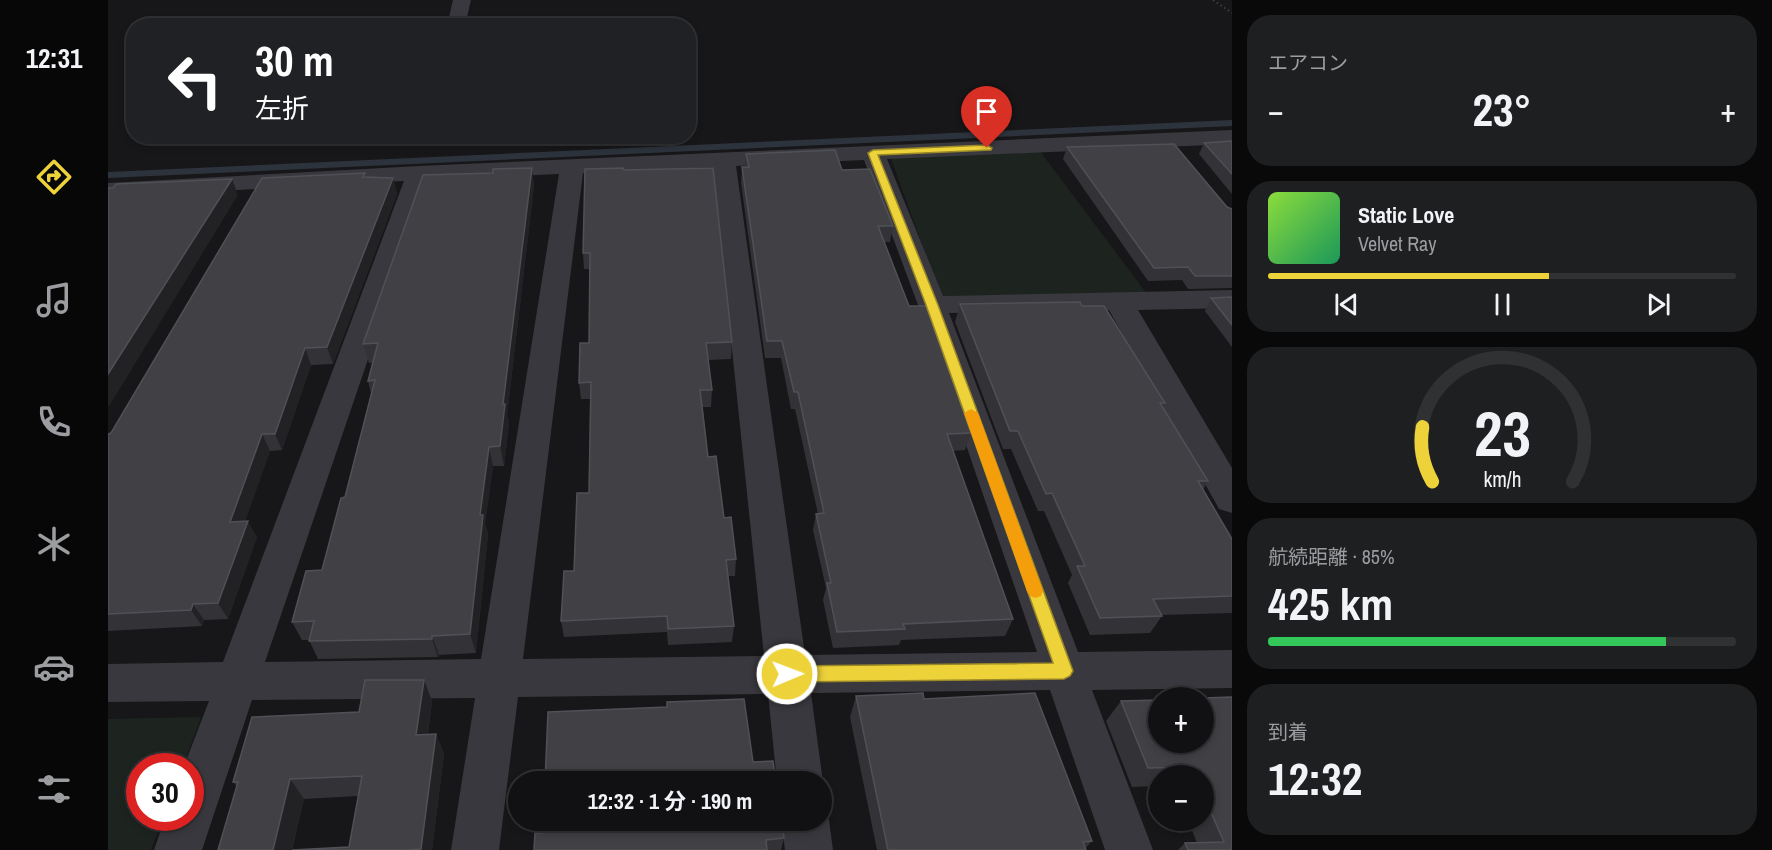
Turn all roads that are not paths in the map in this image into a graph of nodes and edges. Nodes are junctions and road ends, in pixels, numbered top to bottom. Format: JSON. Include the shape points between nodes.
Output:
{"nodes":[{"id":1,"x":462,"y":0,"type":"edge"},
{"id":2,"x":458,"y":18,"type":"edge"},
{"id":3,"x":1232,"y":136,"type":"edge"},
{"id":4,"x":1171,"y":139,"type":"junction"},
{"id":5,"x":873,"y":153,"type":"junction"},
{"id":6,"x":724,"y":160,"type":"junction"},
{"id":7,"x":1191,"y":164,"type":"edge"},
{"id":8,"x":572,"y":167,"type":"junction"},
{"id":9,"x":419,"y":172,"type":"junction"},
{"id":10,"x":260,"y":182,"type":"junction"},
{"id":11,"x":108,"y":190,"type":"edge"},
{"id":12,"x":242,"y":213,"type":"edge"},
{"id":13,"x":1232,"y":299,"type":"edge"},
{"id":14,"x":1119,"y":302,"type":"junction"},
{"id":15,"x":932,"y":305,"type":"junction"},
{"id":16,"x":1232,"y":499,"type":"edge"},
{"id":17,"x":1232,"y":669,"type":"edge"},
{"id":18,"x":1064,"y":671,"type":"junction"},
{"id":19,"x":787,"y":674,"type":"junction"},
{"id":20,"x":499,"y":678,"type":"junction"},
{"id":21,"x":238,"y":682,"type":"junction"},
{"id":22,"x":108,"y":683,"type":"edge"},
{"id":23,"x":799,"y":771,"type":"edge"},
{"id":24,"x":204,"y":777,"type":"edge"},
{"id":25,"x":185,"y":831,"type":"edge"},
{"id":26,"x":806,"y":831,"type":"edge"},
{"id":27,"x":178,"y":850,"type":"edge"},
{"id":28,"x":475,"y":850,"type":"edge"},
{"id":29,"x":809,"y":850,"type":"edge"},
{"id":30,"x":1129,"y":850,"type":"edge"}],
"edges":[{"from":1,"to":2,"type":"street"},
{"from":3,"to":4,"type":"street"},
{"from":4,"to":5,"type":"street"},
{"from":4,"to":7,"type":"street"},
{"from":5,"to":6,"type":"street"},
{"from":5,"to":15,"type":"street"},
{"from":6,"to":8,"type":"street"},
{"from":6,"to":19,"type":"street"},
{"from":8,"to":9,"type":"street"},
{"from":8,"to":20,"type":"street"},
{"from":9,"to":10,"type":"street"},
{"from":9,"to":21,"type":"street"},
{"from":10,"to":11,"type":"street"},
{"from":10,"to":12,"type":"street"},
{"from":13,"to":14,"type":"street"},
{"from":14,"to":15,"type":"street"},
{"from":14,"to":16,"type":"street"},
{"from":15,"to":18,"type":"street"},
{"from":17,"to":18,"type":"street"},
{"from":18,"to":19,"type":"street"},
{"from":18,"to":30,"type":"street"},
{"from":19,"to":20,"type":"street"},
{"from":19,"to":23,"type":"street"},
{"from":20,"to":21,"type":"street"},
{"from":20,"to":28,"type":"street"},
{"from":21,"to":22,"type":"street"},
{"from":21,"to":24,"type":"street"},
{"from":25,"to":27,"type":"street"},
{"from":26,"to":29,"type":"street"}]}
